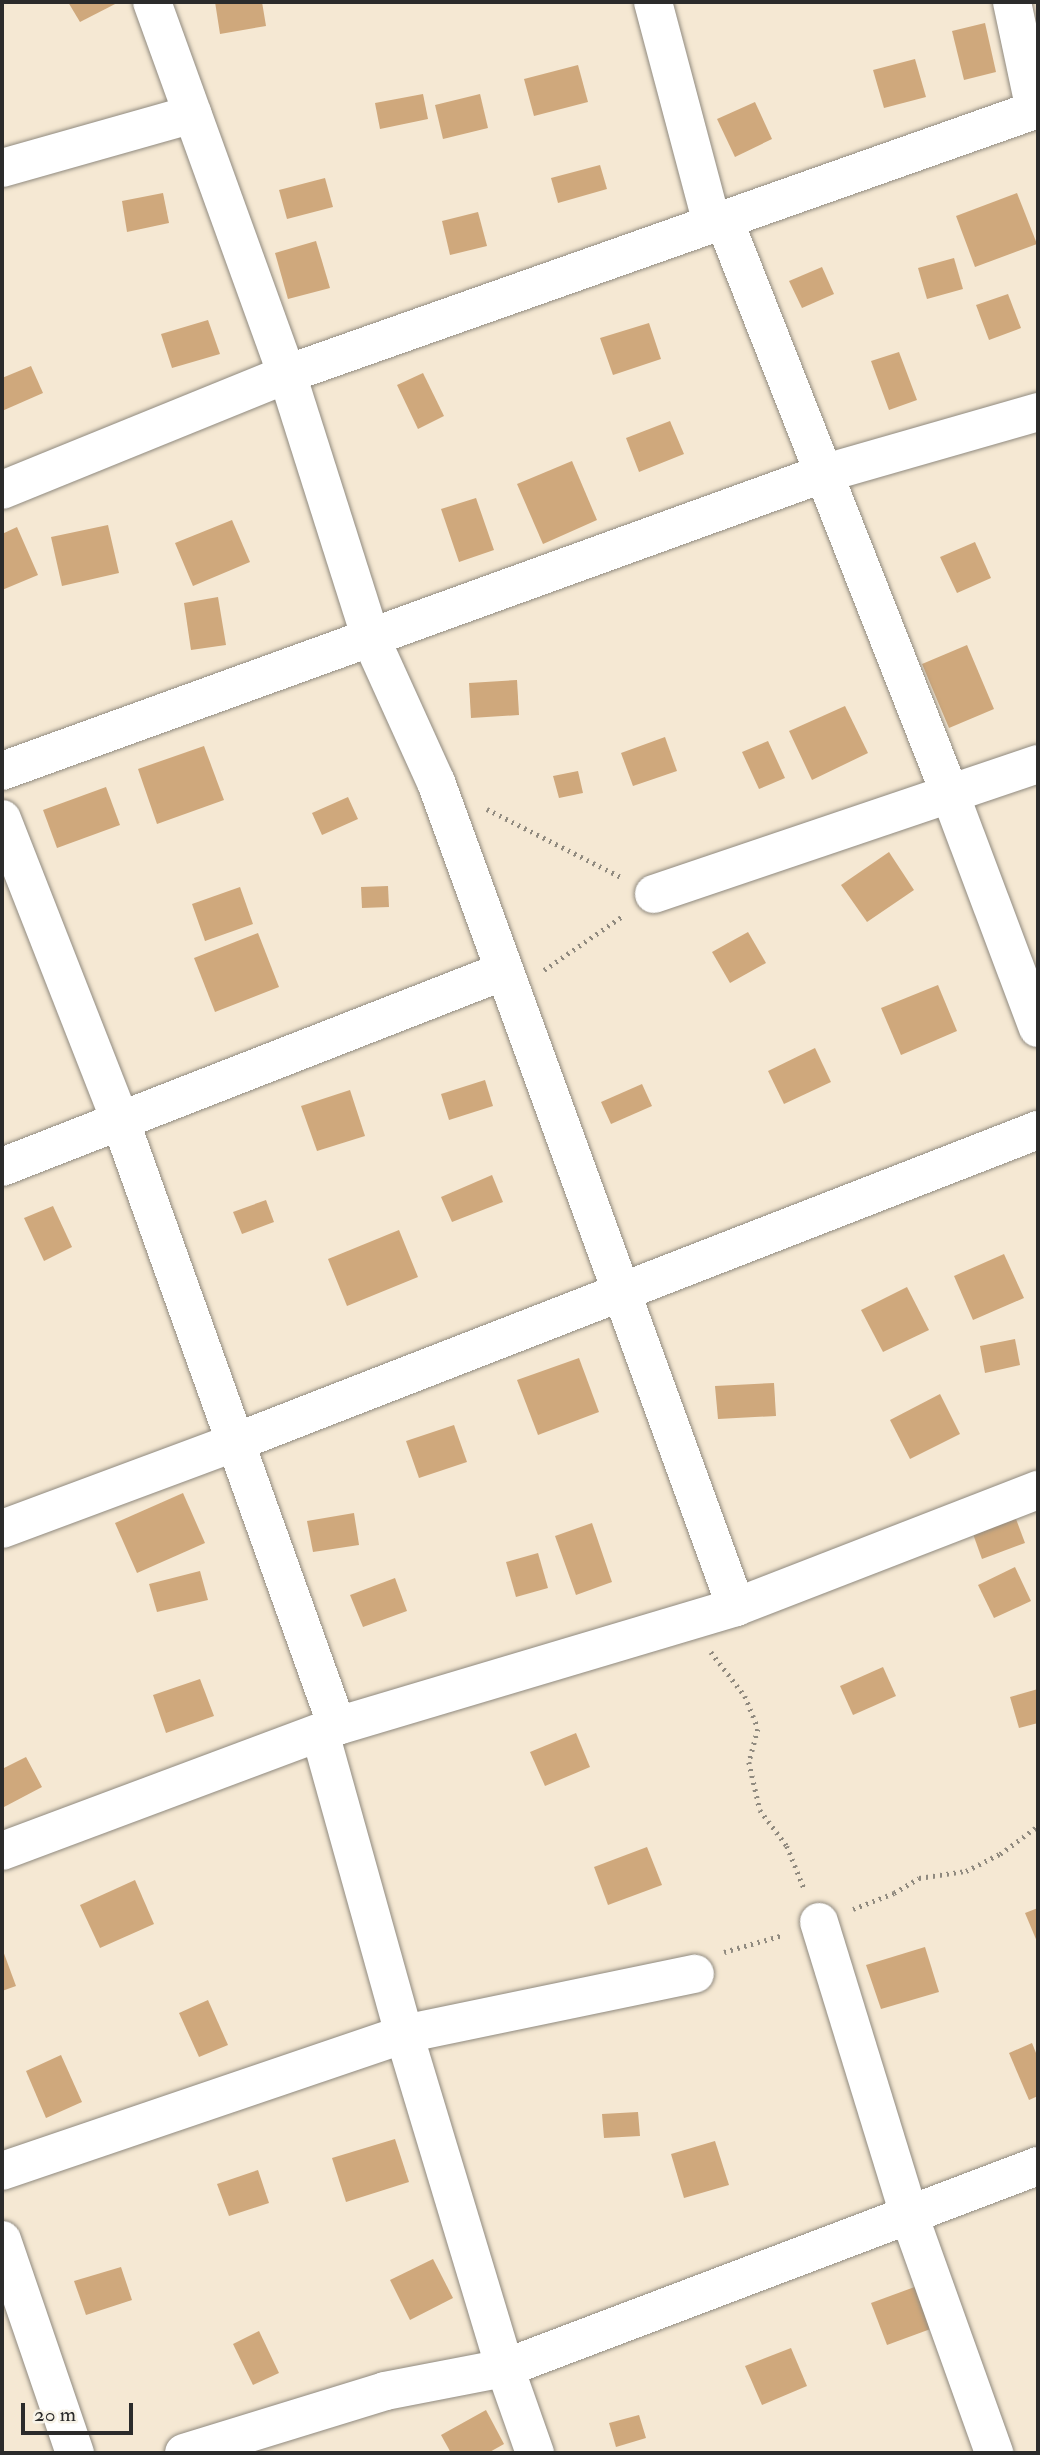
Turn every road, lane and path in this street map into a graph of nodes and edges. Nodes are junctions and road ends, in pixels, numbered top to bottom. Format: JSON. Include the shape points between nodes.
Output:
{"nodes":[{"id":1,"x":152,"y":2,"type":"edge"},
{"id":2,"x":653,"y":2,"type":"edge"},
{"id":3,"x":1012,"y":2,"type":"edge"},
{"id":4,"x":1036,"y":109,"type":"edge"},
{"id":5,"x":192,"y":114,"type":"junction"},
{"id":6,"x":2,"y":168,"type":"edge"},
{"id":7,"x":718,"y":222,"type":"junction"},
{"id":8,"x":287,"y":374,"type":"junction"},
{"id":9,"x":1038,"y":412,"type":"edge"},
{"id":10,"x":822,"y":474,"type":"junction"},
{"id":11,"x":2,"y":490,"type":"edge"},
{"id":12,"x":370,"y":639,"type":"junction"},
{"id":13,"x":1038,"y":764,"type":"edge"},
{"id":14,"x":2,"y":771,"type":"edge"},
{"id":15,"x":436,"y":782,"type":"junction"},
{"id":16,"x":950,"y":794,"type":"junction"},
{"id":17,"x":2,"y":819,"type":"edge"},
{"id":18,"x":654,"y":894,"type":"junction"},
{"id":19,"x":508,"y":982,"type":"junction"},
{"id":20,"x":1038,"y":1028,"type":"edge"},
{"id":21,"x":120,"y":1120,"type":"junction"},
{"id":22,"x":1038,"y":1130,"type":"edge"},
{"id":23,"x":2,"y":1167,"type":"edge"},
{"id":24,"x":620,"y":1290,"type":"junction"},
{"id":25,"x":236,"y":1442,"type":"junction"},
{"id":26,"x":1038,"y":1490,"type":"edge"},
{"id":27,"x":2,"y":1529,"type":"edge"},
{"id":28,"x":736,"y":1606,"type":"junction"},
{"id":29,"x":687,"y":1621,"type":"junction"},
{"id":30,"x":329,"y":1730,"type":"junction"},
{"id":31,"x":1038,"y":1826,"type":"edge"},
{"id":32,"x":2,"y":1851,"type":"edge"},
{"id":33,"x":819,"y":1922,"type":"junction"},
{"id":34,"x":695,"y":1974,"type":"joint"},
{"id":35,"x":404,"y":2034,"type":"junction"},
{"id":36,"x":1038,"y":2166,"type":"edge"},
{"id":37,"x":2,"y":2171,"type":"edge"},
{"id":38,"x":909,"y":2215,"type":"junction"},
{"id":39,"x":2,"y":2240,"type":"edge"},
{"id":40,"x":505,"y":2368,"type":"junction"},
{"id":41,"x":75,"y":2453,"type":"edge"},
{"id":42,"x":184,"y":2453,"type":"edge"},
{"id":43,"x":536,"y":2453,"type":"edge"},
{"id":44,"x":994,"y":2453,"type":"edge"}],
"edges":[{"from":1,"to":5,"type":"street"},
{"from":2,"to":7,"type":"street"},
{"from":3,"to":4,"type":"street"},
{"from":4,"to":7,"type":"street"},
{"from":5,"to":6,"type":"street"},
{"from":5,"to":8,"type":"street"},
{"from":7,"to":8,"type":"street"},
{"from":7,"to":10,"type":"street"},
{"from":8,"to":11,"type":"street"},
{"from":8,"to":12,"type":"street"},
{"from":9,"to":10,"type":"street"},
{"from":10,"to":12,"type":"street"},
{"from":10,"to":16,"type":"street"},
{"from":12,"to":14,"type":"street"},
{"from":12,"to":15,"type":"street"},
{"from":13,"to":16,"type":"street"},
{"from":15,"to":18,"type":"path"},
{"from":15,"to":19,"type":"street"},
{"from":16,"to":18,"type":"street"},
{"from":16,"to":20,"type":"street"},
{"from":17,"to":21,"type":"street"},
{"from":18,"to":19,"type":"path"},
{"from":19,"to":21,"type":"street"},
{"from":19,"to":24,"type":"street"},
{"from":21,"to":23,"type":"street"},
{"from":21,"to":25,"type":"street"},
{"from":22,"to":24,"type":"street"},
{"from":24,"to":25,"type":"street"},
{"from":24,"to":28,"type":"street"},
{"from":25,"to":27,"type":"street"},
{"from":25,"to":30,"type":"street"},
{"from":26,"to":28,"type":"street"},
{"from":28,"to":29,"type":"street"},
{"from":29,"to":30,"type":"street"},
{"from":29,"to":33,"type":"path","via":[[745,1696],[758,1730],[749,1762],[760,1810],[787,1846]]},
{"from":30,"to":32,"type":"street"},
{"from":30,"to":35,"type":"street"},
{"from":31,"to":33,"type":"path","via":[[1000,1854],[965,1871],[919,1878],[894,1893]]},
{"from":33,"to":34,"type":"path","via":[[721,1952]]},
{"from":33,"to":38,"type":"street"},
{"from":34,"to":35,"type":"street"},
{"from":35,"to":37,"type":"street"},
{"from":35,"to":40,"type":"street"},
{"from":36,"to":38,"type":"street"},
{"from":38,"to":40,"type":"street"},
{"from":38,"to":44,"type":"street"},
{"from":39,"to":41,"type":"street"},
{"from":40,"to":42,"type":"street","via":[[385,2391]]},
{"from":40,"to":43,"type":"street"}]}
